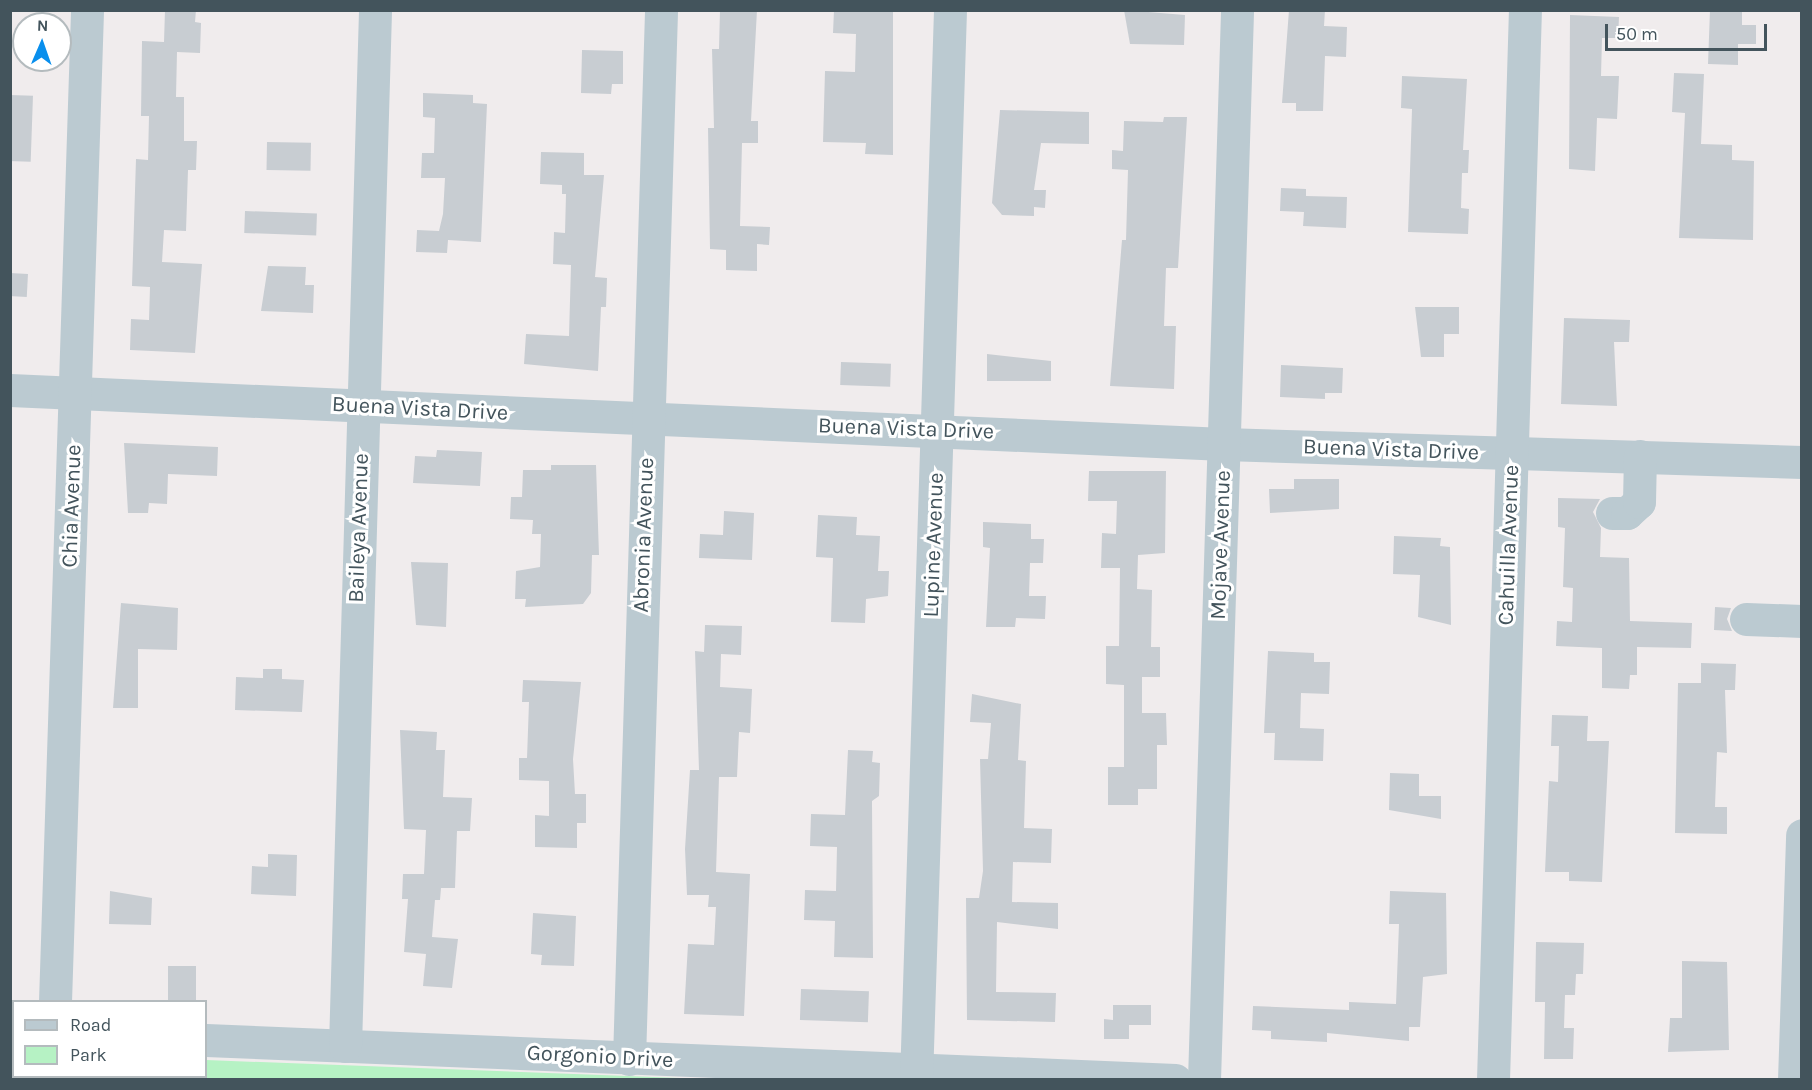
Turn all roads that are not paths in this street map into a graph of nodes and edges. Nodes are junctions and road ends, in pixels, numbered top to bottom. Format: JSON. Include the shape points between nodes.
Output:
{"nodes":[{"id":1,"x":87,"y":10,"type":"edge"},
{"id":2,"x":375,"y":10,"type":"edge"},
{"id":3,"x":661,"y":10,"type":"edge"},
{"id":4,"x":950,"y":10,"type":"edge"},
{"id":5,"x":1237,"y":10,"type":"edge"},
{"id":6,"x":1526,"y":10,"type":"edge"},
{"id":7,"x":10,"y":390,"type":"edge"},
{"id":8,"x":75,"y":392,"type":"junction"},
{"id":9,"x":363,"y":406,"type":"junction"},
{"id":10,"x":648,"y":420,"type":"junction"},
{"id":11,"x":938,"y":429,"type":"junction"},
{"id":12,"x":1224,"y":444,"type":"junction"},
{"id":13,"x":1511,"y":454,"type":"junction"},
{"id":14,"x":1640,"y":456,"type":"junction"},
{"id":15,"x":1802,"y":462,"type":"edge"},
{"id":16,"x":1612,"y":513,"type":"dead end"},
{"id":17,"x":1746,"y":619,"type":"dead end"},
{"id":18,"x":1802,"y":621,"type":"edge"},
{"id":19,"x":1802,"y":835,"type":"edge"},
{"id":20,"x":55,"y":1000,"type":"edge"},
{"id":21,"x":207,"y":1040,"type":"edge"},
{"id":22,"x":345,"y":1046,"type":"junction"},
{"id":23,"x":629,"y":1059,"type":"junction"},
{"id":24,"x":916,"y":1075,"type":"edge"},
{"id":25,"x":1175,"y":1080,"type":"edge"},
{"id":26,"x":1204,"y":1080,"type":"edge"},
{"id":27,"x":1493,"y":1080,"type":"edge"},
{"id":28,"x":1794,"y":1080,"type":"edge"}],
"edges":[{"from":1,"to":8,"type":"street","name":"Chia Avenue"},
{"from":2,"to":9,"type":"street","name":"Baileya Avenue"},
{"from":3,"to":10,"type":"street","name":"Abronia Avenue"},
{"from":4,"to":11,"type":"street","name":"Lupine Avenue"},
{"from":5,"to":12,"type":"street","name":"Mojave Avenue"},
{"from":6,"to":13,"type":"street","name":"Cahuilla Avenue"},
{"from":7,"to":8,"type":"street","name":"Buena Vista Drive"},
{"from":8,"to":9,"type":"street","name":"Buena Vista Drive"},
{"from":8,"to":20,"type":"street","name":"Chia Avenue"},
{"from":9,"to":10,"type":"street","name":"Buena Vista Drive"},
{"from":9,"to":22,"type":"street","name":"Baileya Avenue"},
{"from":10,"to":11,"type":"street","name":"Buena Vista Drive"},
{"from":10,"to":23,"type":"street","name":"Abronia Avenue"},
{"from":11,"to":12,"type":"street","name":"Buena Vista Drive"},
{"from":11,"to":24,"type":"street","name":"Lupine Avenue"},
{"from":12,"to":13,"type":"street","name":"Buena Vista Drive"},
{"from":12,"to":26,"type":"street","name":"Mojave Avenue"},
{"from":13,"to":14,"type":"street","name":"Buena Vista Drive"},
{"from":13,"to":27,"type":"street","name":"Cahuilla Avenue"},
{"from":14,"to":15,"type":"street","name":"Buena Vista Drive"},
{"from":14,"to":16,"type":"street","via":[[1639,502],[1627,513]]},
{"from":17,"to":18,"type":"street"},
{"from":19,"to":28,"type":"street"},
{"from":21,"to":22,"type":"street","name":"Gorgonio Drive"},
{"from":22,"to":23,"type":"street","name":"Gorgonio Drive"},
{"from":23,"to":24,"type":"street","name":"Gorgonio Drive"},
{"from":24,"to":25,"type":"street","name":"Gorgonio Drive"}]}
